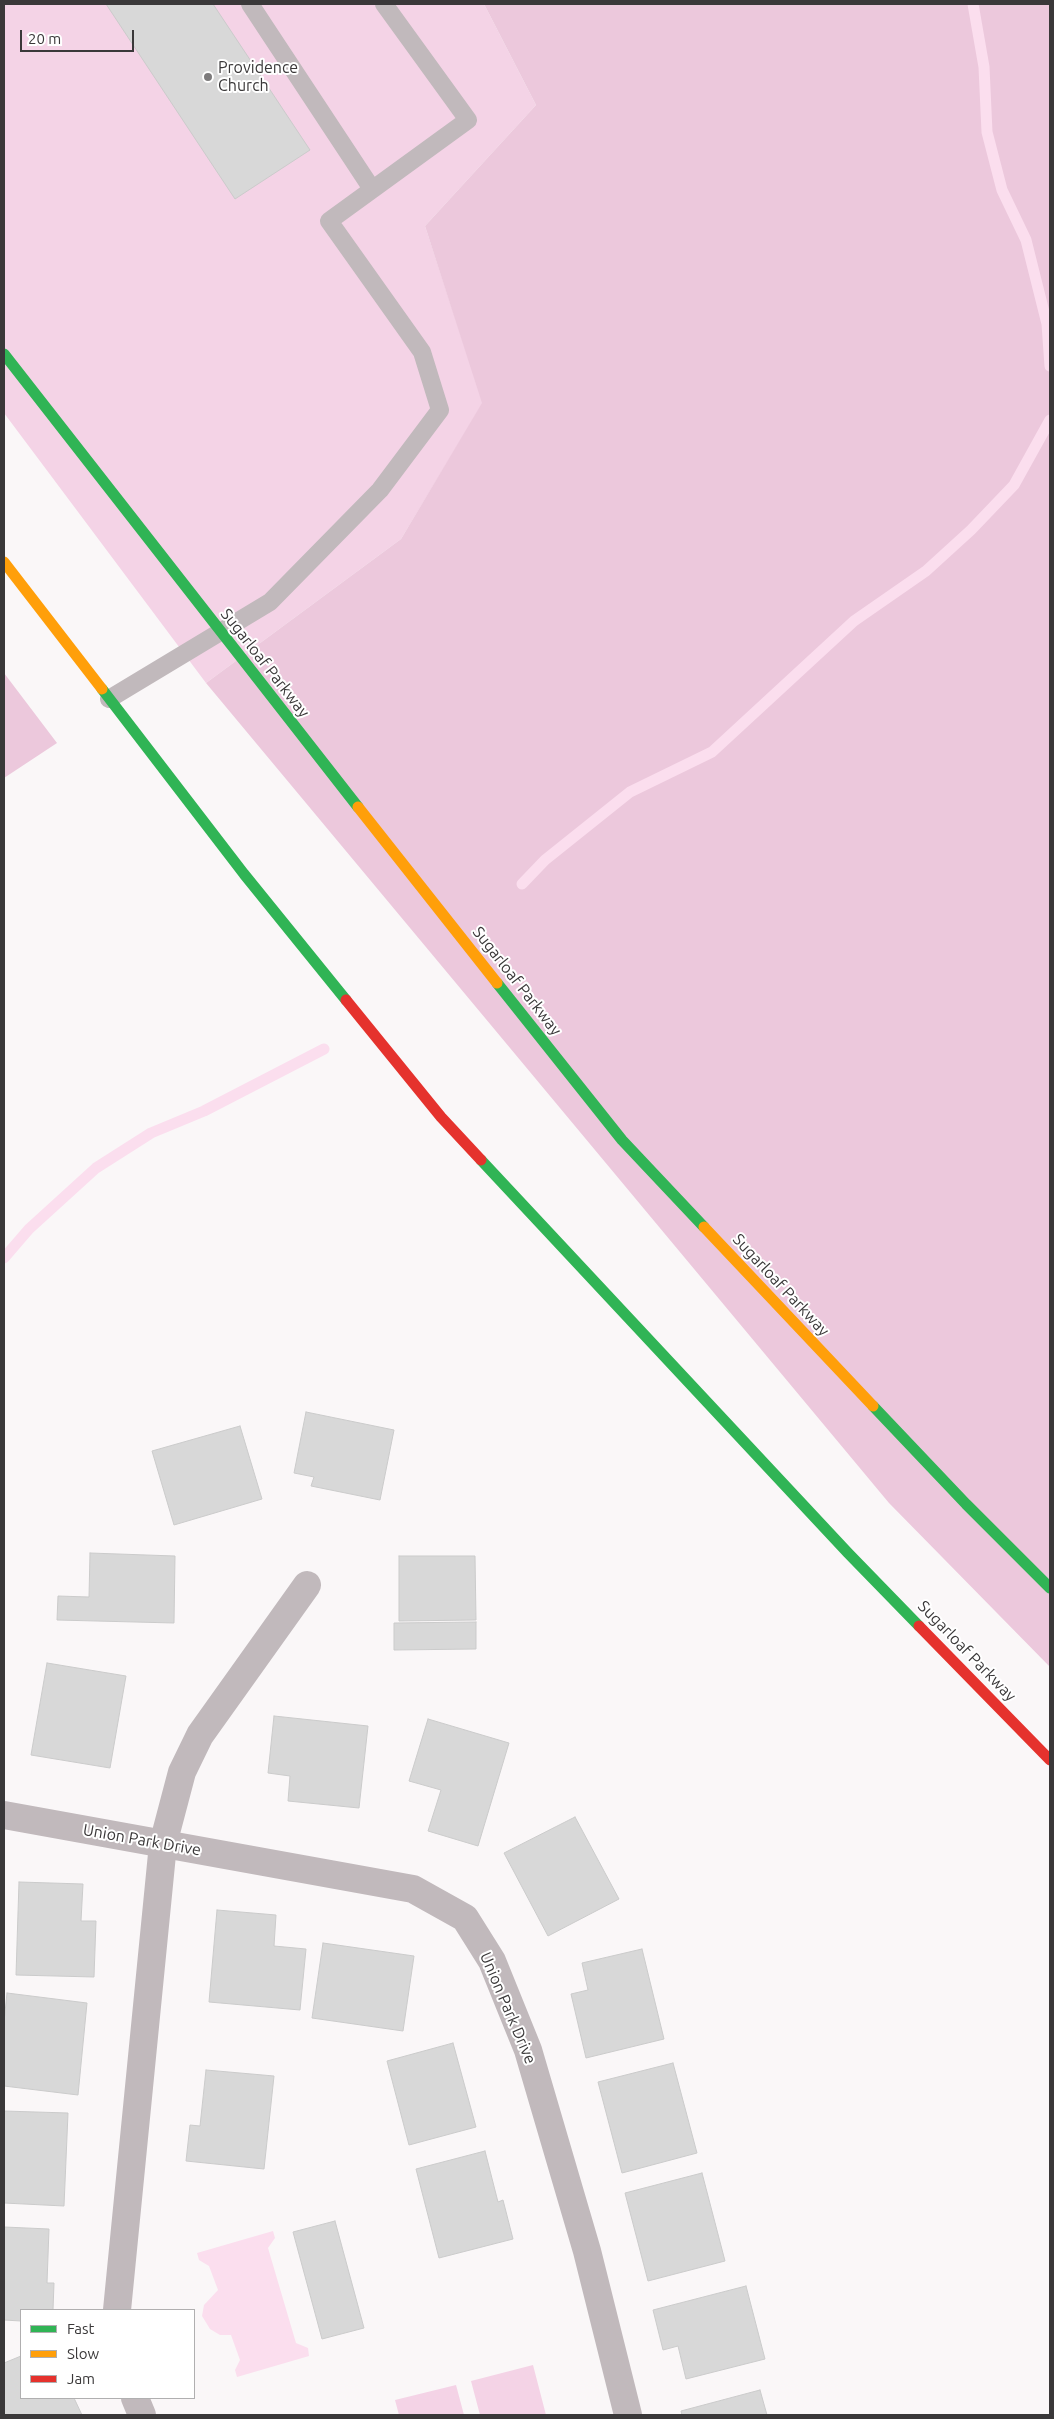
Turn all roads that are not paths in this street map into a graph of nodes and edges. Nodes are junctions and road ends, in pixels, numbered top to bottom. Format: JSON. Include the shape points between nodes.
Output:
{"nodes":[{"id":1,"x":250,"y":4,"type":"edge"},
{"id":2,"x":384,"y":4,"type":"edge"},
{"id":3,"x":372,"y":189,"type":"junction"},
{"id":4,"x":4,"y":354,"type":"edge"},
{"id":5,"x":4,"y":562,"type":"edge"},
{"id":6,"x":219,"y":631,"type":"junction"},
{"id":7,"x":109,"y":698,"type":"junction"},
{"id":8,"x":307,"y":1585,"type":"dead end"},
{"id":9,"x":1050,"y":1588,"type":"edge"},
{"id":10,"x":1050,"y":1760,"type":"edge"},
{"id":11,"x":4,"y":1815,"type":"edge"},
{"id":12,"x":162,"y":1844,"type":"junction"},
{"id":13,"x":117,"y":2309,"type":"edge"},
{"id":14,"x":134,"y":2399,"type":"edge"},
{"id":15,"x":142,"y":2415,"type":"edge"},
{"id":16,"x":628,"y":2415,"type":"edge"}],
"edges":[{"from":1,"to":3,"type":"lane"},
{"from":2,"to":3,"type":"lane","via":[[468,120]]},
{"from":3,"to":6,"type":"lane","via":[[329,221],[422,352],[440,410],[380,490],[270,602]]},
{"from":4,"to":6,"type":"main road","name":"Sugarloaf Parkway"},
{"from":5,"to":7,"type":"main road","name":"Sugarloaf Parkway"},
{"from":6,"to":7,"type":"lane"},
{"from":6,"to":9,"type":"main road","name":"Sugarloaf Parkway","via":[[622,1140],[966,1504]]},
{"from":7,"to":10,"type":"main road","name":"Sugarloaf Parkway","via":[[244,874],[442,1117],[848,1553]]},
{"from":8,"to":12,"type":"street","via":[[200,1735],[182,1772]]},
{"from":11,"to":12,"type":"street","name":"Union Park Drive"},
{"from":12,"to":13,"type":"street"},
{"from":12,"to":16,"type":"street","name":"Union Park Drive","via":[[413,1889],[465,1918],[492,1962],[528,2050],[587,2251]]},
{"from":14,"to":15,"type":"street"}]}
